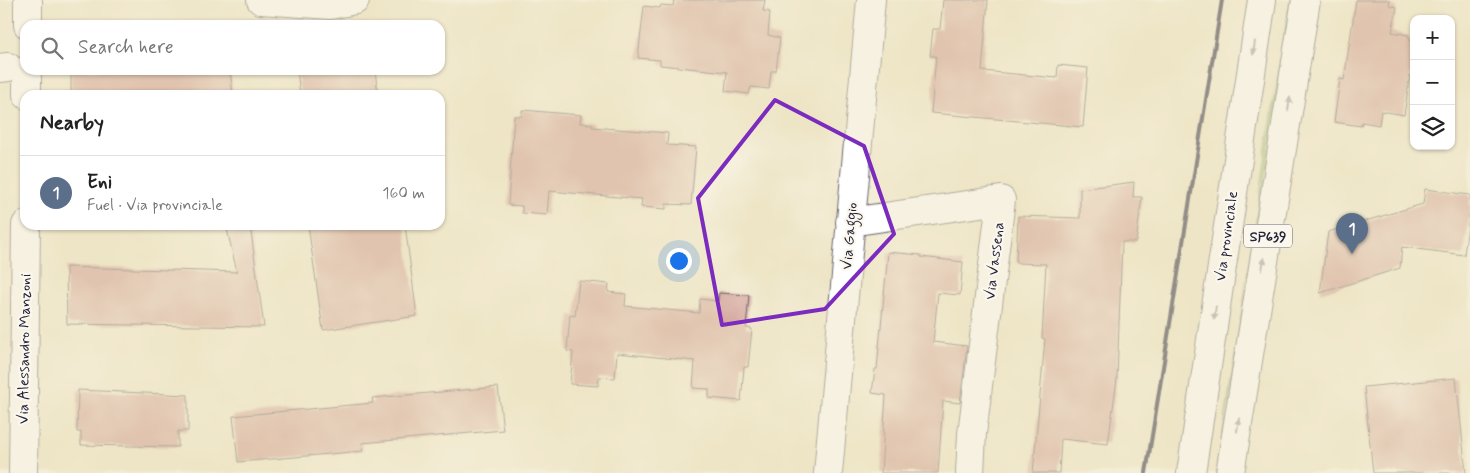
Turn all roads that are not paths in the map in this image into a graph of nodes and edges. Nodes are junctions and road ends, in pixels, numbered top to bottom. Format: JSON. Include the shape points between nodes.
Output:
{"nodes":[{"id":1,"x":28,"y":0,"type":"edge"},
{"id":2,"x":261,"y":0,"type":"edge"},
{"id":3,"x":871,"y":0,"type":"edge"},
{"id":4,"x":1262,"y":0,"type":"edge"},
{"id":5,"x":1306,"y":0,"type":"edge"},
{"id":6,"x":337,"y":2,"type":"edge"},
{"id":7,"x":28,"y":20,"type":"edge"},
{"id":8,"x":12,"y":68,"type":"edge"},
{"id":9,"x":24,"y":90,"type":"edge"},
{"id":10,"x":850,"y":222,"type":"junction"},
{"id":11,"x":26,"y":230,"type":"edge"},
{"id":12,"x":23,"y":473,"type":"edge"},
{"id":13,"x":828,"y":473,"type":"edge"},
{"id":14,"x":970,"y":473,"type":"edge"},
{"id":15,"x":1191,"y":473,"type":"edge"},
{"id":16,"x":1230,"y":473,"type":"edge"}],
"edges":[{"from":1,"to":7,"type":"main road"},
{"from":2,"to":6,"type":"main road"},
{"from":3,"to":10,"type":"main road","name":"Via Gaggio"},
{"from":4,"to":15,"type":"main road","name":"Via provinciale","number":"SP639","one_way":true},
{"from":16,"to":5,"type":"main road","number":"SP639","one_way":true},
{"from":8,"to":9,"type":"main road"},
{"from":10,"to":13,"type":"main road","name":"Via Gaggio"},
{"from":10,"to":14,"type":"main road","name":"Via Vassena","via":[[1001,200]]},
{"from":11,"to":12,"type":"main road","name":"Via Alessandro Manzoni"}]}
